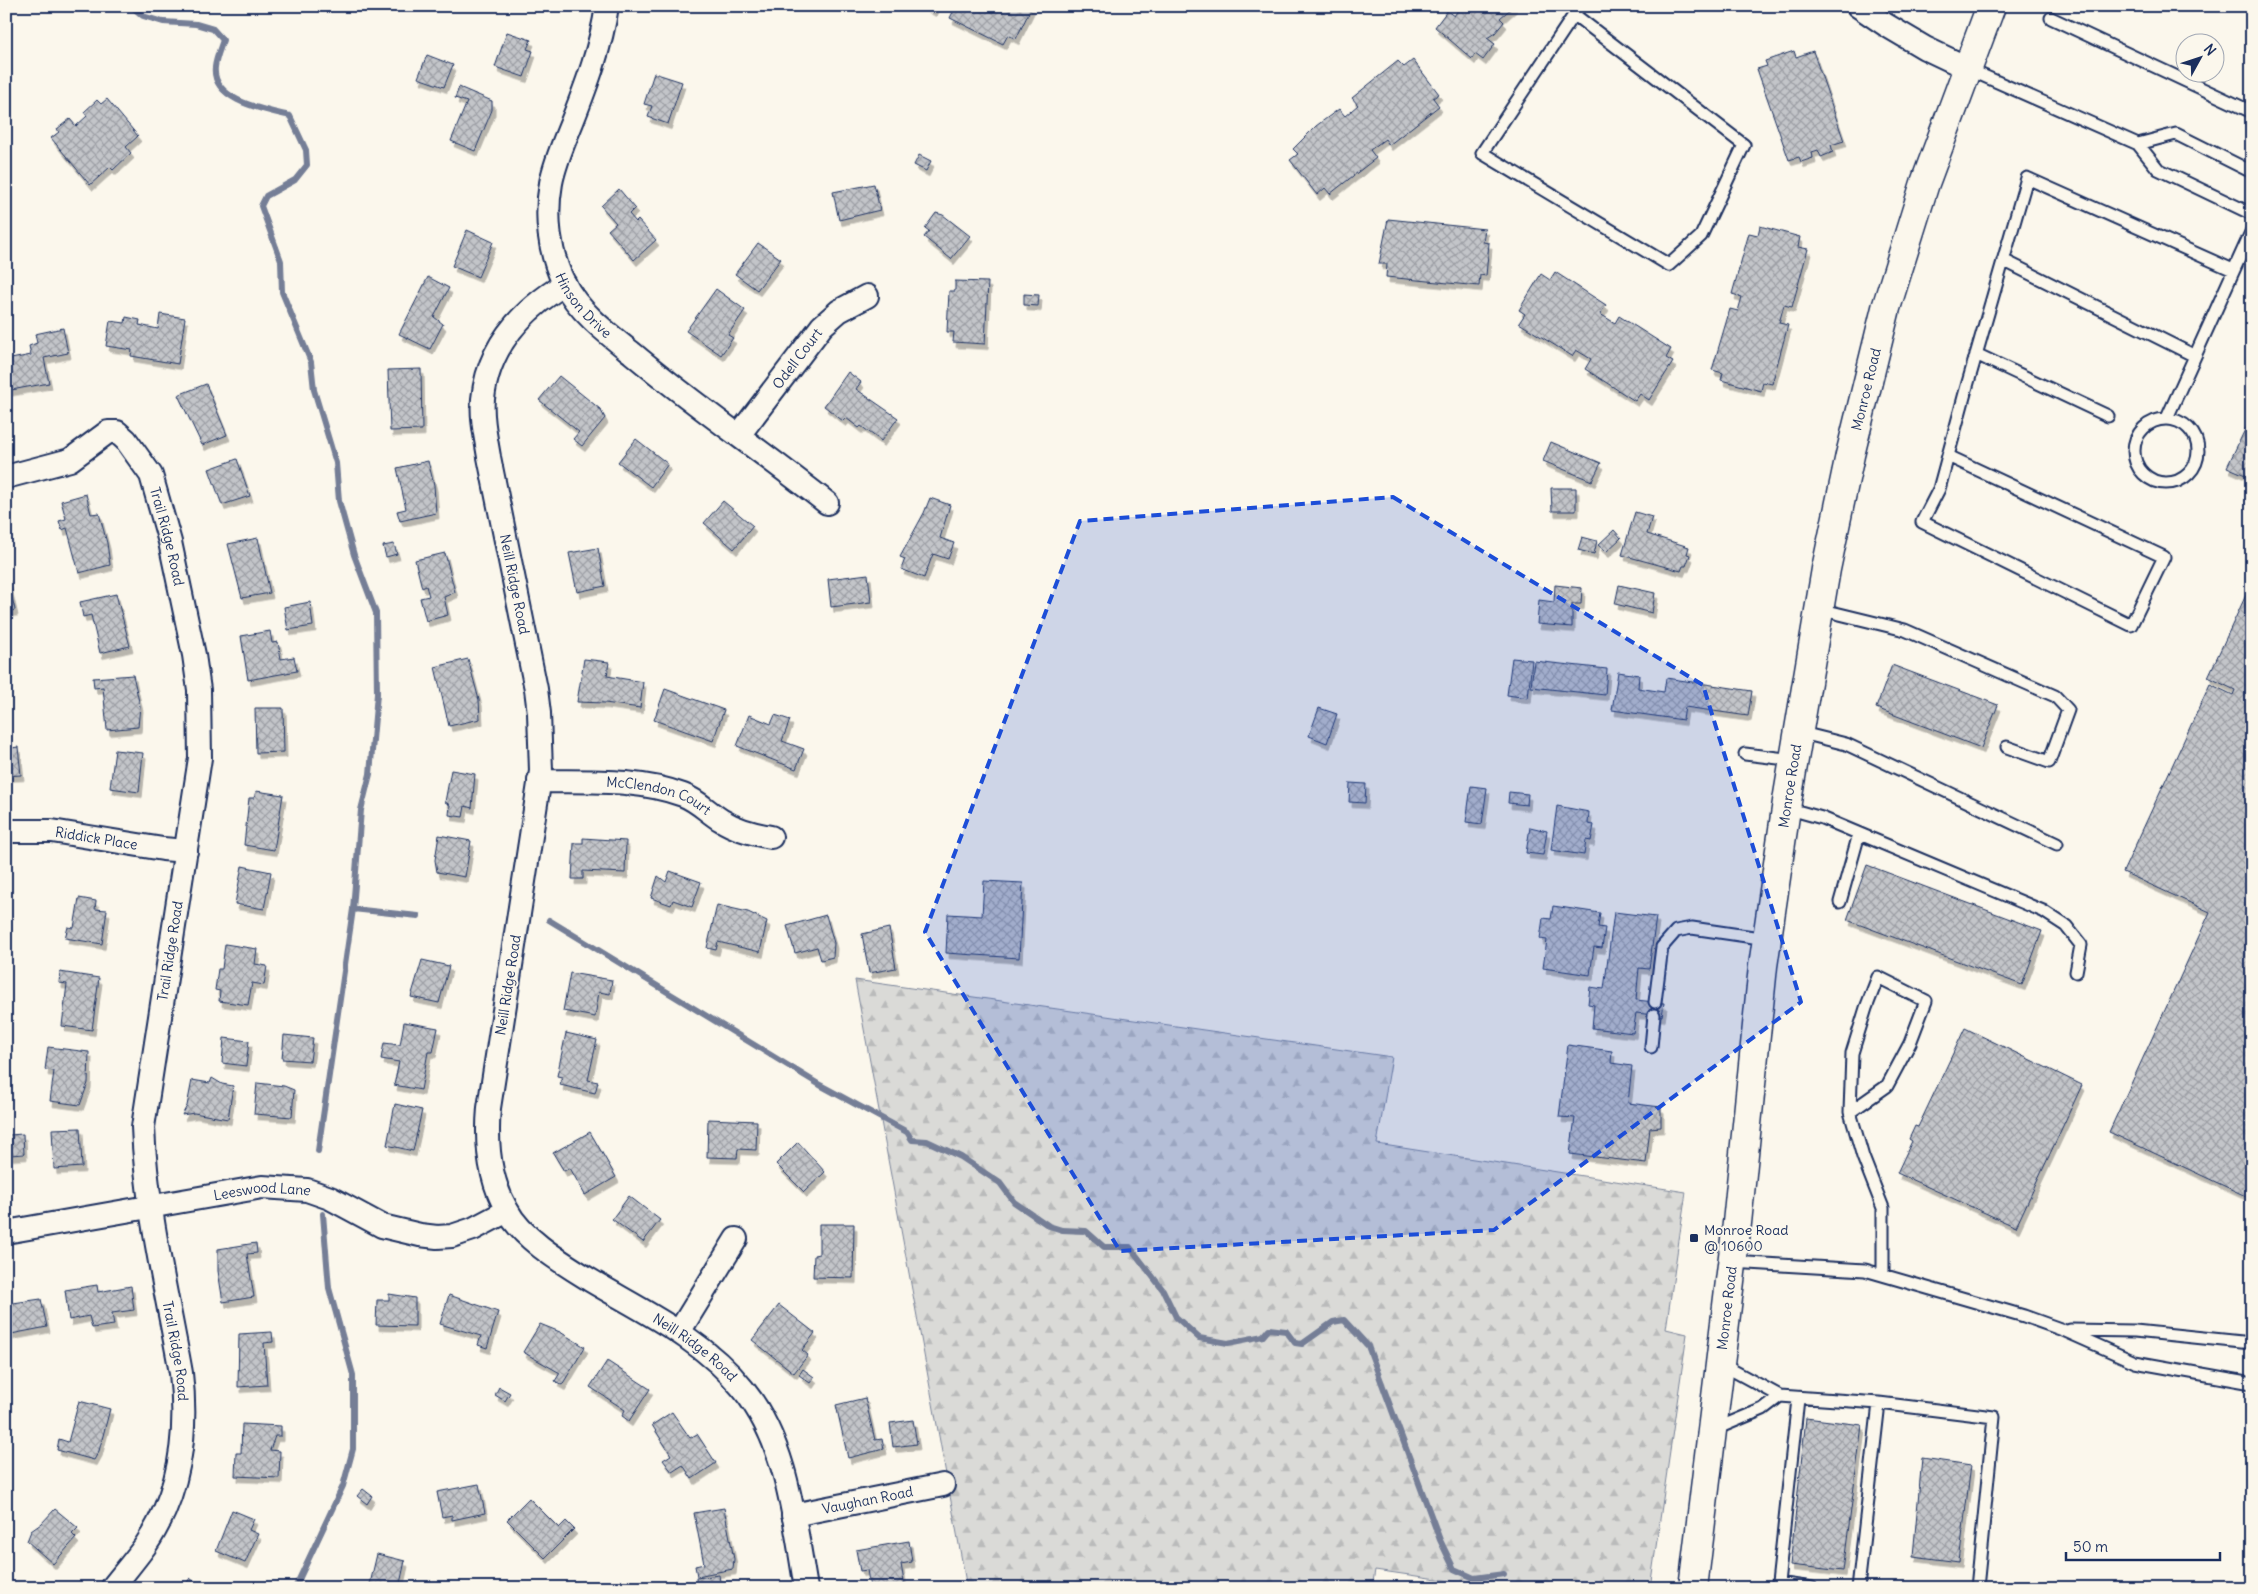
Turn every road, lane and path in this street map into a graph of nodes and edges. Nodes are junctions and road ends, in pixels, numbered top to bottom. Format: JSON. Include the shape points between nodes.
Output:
{"nodes":[{"id":1,"x":607,"y":6,"type":"edge"},
{"id":2,"x":1858,"y":6,"type":"edge"},
{"id":3,"x":1991,"y":6,"type":"edge"},
{"id":4,"x":1578,"y":11,"type":"edge"},
{"id":5,"x":2051,"y":18,"type":"dead end"},
{"id":6,"x":1967,"y":68,"type":"junction"},
{"id":7,"x":2252,"y":112,"type":"edge"},
{"id":8,"x":2138,"y":144,"type":"junction"},
{"id":9,"x":2252,"y":172,"type":"edge"},
{"id":10,"x":2252,"y":214,"type":"edge"},
{"id":11,"x":2252,"y":230,"type":"edge"},
{"id":12,"x":2003,"y":260,"type":"junction"},
{"id":13,"x":2233,"y":270,"type":"junction"},
{"id":14,"x":565,"y":284,"type":"junction"},
{"id":15,"x":867,"y":296,"type":"dead end"},
{"id":16,"x":1976,"y":354,"type":"junction"},
{"id":17,"x":2195,"y":356,"type":"junction"},
{"id":18,"x":2108,"y":416,"type":"dead end"},
{"id":19,"x":2167,"y":418,"type":"junction"},
{"id":20,"x":739,"y":436,"type":"junction"},
{"id":21,"x":1948,"y":456,"type":"junction"},
{"id":22,"x":6,"y":477,"type":"edge"},
{"id":23,"x":827,"y":503,"type":"dead end"},
{"id":24,"x":1819,"y":609,"type":"junction"},
{"id":25,"x":1798,"y":732,"type":"junction"},
{"id":26,"x":2007,"y":747,"type":"dead end"},
{"id":27,"x":1745,"y":754,"type":"dead end"},
{"id":28,"x":1794,"y":760,"type":"junction"},
{"id":29,"x":539,"y":781,"type":"junction"},
{"id":30,"x":1786,"y":808,"type":"junction"},
{"id":31,"x":6,"y":831,"type":"edge"},
{"id":32,"x":1859,"y":834,"type":"junction"},
{"id":33,"x":771,"y":837,"type":"dead end"},
{"id":34,"x":2057,"y":844,"type":"dead end"},
{"id":35,"x":186,"y":851,"type":"junction"},
{"id":36,"x":1840,"y":902,"type":"dead end"},
{"id":37,"x":1767,"y":940,"type":"junction"},
{"id":38,"x":2076,"y":972,"type":"dead end"},
{"id":39,"x":1655,"y":1002,"type":"dead end"},
{"id":40,"x":1654,"y":1016,"type":"dead end"},
{"id":41,"x":1650,"y":1047,"type":"dead end"},
{"id":42,"x":1850,"y":1112,"type":"junction"},
{"id":43,"x":152,"y":1206,"type":"junction"},
{"id":44,"x":507,"y":1211,"type":"junction"},
{"id":45,"x":6,"y":1232,"type":"edge"},
{"id":46,"x":736,"y":1239,"type":"dead end"},
{"id":47,"x":1732,"y":1262,"type":"junction"},
{"id":48,"x":1883,"y":1275,"type":"junction"},
{"id":49,"x":2063,"y":1330,"type":"junction"},
{"id":50,"x":679,"y":1332,"type":"junction"},
{"id":51,"x":2252,"y":1343,"type":"edge"},
{"id":52,"x":1720,"y":1360,"type":"junction"},
{"id":53,"x":2252,"y":1383,"type":"edge"},
{"id":54,"x":1780,"y":1396,"type":"junction"},
{"id":55,"x":1798,"y":1399,"type":"junction"},
{"id":56,"x":1879,"y":1403,"type":"junction"},
{"id":57,"x":1712,"y":1430,"type":"junction"},
{"id":58,"x":942,"y":1485,"type":"dead end"},
{"id":59,"x":793,"y":1515,"type":"junction"},
{"id":60,"x":112,"y":1588,"type":"edge"},
{"id":61,"x":806,"y":1588,"type":"edge"},
{"id":62,"x":1693,"y":1588,"type":"edge"},
{"id":63,"x":1812,"y":1588,"type":"edge"},
{"id":64,"x":1858,"y":1588,"type":"edge"},
{"id":65,"x":1977,"y":1588,"type":"edge"}],
"edges":[{"from":1,"to":14,"type":"street","name":"Hinson Drive","via":[[598,51],[551,182],[548,222]]},
{"from":2,"to":6,"type":"street","via":[[1925,48]]},
{"from":3,"to":6,"type":"main road","name":"Monroe Road"},
{"from":4,"to":4,"type":"lane","via":[[1482,153],[1669,266],[1701,236],[1744,145]]},
{"from":5,"to":7,"type":"lane"},
{"from":6,"to":8,"type":"lane"},
{"from":6,"to":24,"type":"main road","name":"Monroe Road","via":[[1925,183],[1886,308],[1850,455]]},
{"from":8,"to":9,"type":"lane","via":[[2176,134]]},
{"from":8,"to":10,"type":"lane","via":[[2158,169]]},
{"from":11,"to":13,"type":"lane"},
{"from":12,"to":13,"type":"lane","via":[[2027,178]]},
{"from":12,"to":16,"type":"lane"},
{"from":12,"to":17,"type":"lane"},
{"from":13,"to":17,"type":"lane"},
{"from":14,"to":20,"type":"street","name":"Hinson Drive","via":[[612,337]]},
{"from":14,"to":29,"type":"street","name":"Neill Ridge Road","via":[[532,306],[502,342],[486,380],[483,400],[483,424],[536,689]]},
{"from":15,"to":20,"type":"street","name":"Odell Court","via":[[822,326]]},
{"from":16,"to":18,"type":"lane"},
{"from":16,"to":21,"type":"lane"},
{"from":17,"to":19,"type":"lane"},
{"from":19,"to":19,"type":"lane","via":[[2156,420],[2143,429],[2135,443],[2134,454],[2144,474],[2164,483],[2184,478],[2196,462],[2198,452],[2197,442],[2186,426]]},
{"from":20,"to":23,"type":"street","name":"Hinson Drive"},
{"from":21,"to":21,"type":"lane","via":[[1939,489],[1922,522],[2131,625],[2164,557]]},
{"from":22,"to":35,"type":"street","name":"Trail Ridge Road","via":[[70,460],[108,432],[117,432],[126,440],[151,476],[170,542],[199,690],[200,758]]},
{"from":24,"to":25,"type":"main road","name":"Monroe Road"},
{"from":24,"to":26,"type":"lane","via":[[1905,630],[2055,696],[2068,710],[2049,762]]},
{"from":25,"to":28,"type":"main road","name":"Monroe Road"},
{"from":25,"to":34,"type":"lane","via":[[1846,744]]},
{"from":27,"to":28,"type":"lane"},
{"from":28,"to":30,"type":"main road","name":"Monroe Road"},
{"from":29,"to":33,"type":"street","name":"McClendon Court","via":[[614,782],[660,787],[685,796],[747,833]]},
{"from":29,"to":44,"type":"street","name":"Neill Ridge Road","via":[[487,1132],[494,1180]]},
{"from":30,"to":32,"type":"lane","via":[[1822,818]]},
{"from":30,"to":37,"type":"main road","name":"Monroe Road"},
{"from":31,"to":35,"type":"street","name":"Riddick Place","via":[[52,831]]},
{"from":32,"to":36,"type":"lane"},
{"from":32,"to":38,"type":"lane","via":[[2043,911],[2066,926],[2081,945]]},
{"from":35,"to":43,"type":"street","name":"Trail Ridge Road","via":[[143,1127]]},
{"from":37,"to":39,"type":"lane","via":[[1692,928],[1676,931],[1662,947]]},
{"from":37,"to":47,"type":"main road","name":"Monroe Road"},
{"from":40,"to":41,"type":"lane"},
{"from":42,"to":42,"type":"lane","via":[[1852,1053],[1878,977],[1926,1001],[1910,1043],[1887,1086]]},
{"from":42,"to":48,"type":"lane","via":[[1883,1208]]},
{"from":43,"to":44,"type":"street","name":"Leeswood Lane","via":[[237,1190],[286,1187],[330,1198],[382,1226],[436,1237],[473,1229]]},
{"from":43,"to":45,"type":"street","name":"Leeswood Lane"},
{"from":43,"to":60,"type":"street","name":"Trail Ridge Road","via":[[181,1373],[184,1399],[182,1446],[167,1505],[158,1524],[146,1545]]},
{"from":44,"to":50,"type":"street","name":"Neill Ridge Road","via":[[529,1236],[569,1267]]},
{"from":46,"to":50,"type":"street"},
{"from":47,"to":48,"type":"lane","via":[[1865,1270]]},
{"from":47,"to":52,"type":"main road","name":"Monroe Road"},
{"from":48,"to":49,"type":"lane"},
{"from":49,"to":51,"type":"lane","via":[[2135,1331]]},
{"from":49,"to":53,"type":"lane","via":[[2135,1362]]},
{"from":50,"to":59,"type":"street","name":"Neill Ridge Road","via":[[722,1366],[757,1409],[778,1454]]},
{"from":52,"to":54,"type":"lane"},
{"from":52,"to":57,"type":"main road","name":"Monroe Road"},
{"from":54,"to":55,"type":"lane"},
{"from":54,"to":57,"type":"lane","via":[[1763,1409]]},
{"from":55,"to":56,"type":"lane"},
{"from":55,"to":63,"type":"lane","via":[[1778,1582]]},
{"from":56,"to":64,"type":"lane"},
{"from":56,"to":65,"type":"lane","via":[[1994,1417]]},
{"from":57,"to":62,"type":"main road","name":"Monroe Road"},
{"from":58,"to":59,"type":"street","name":"Vaughan Road"},
{"from":59,"to":61,"type":"street","name":"Neill Ridge Road"}]}
